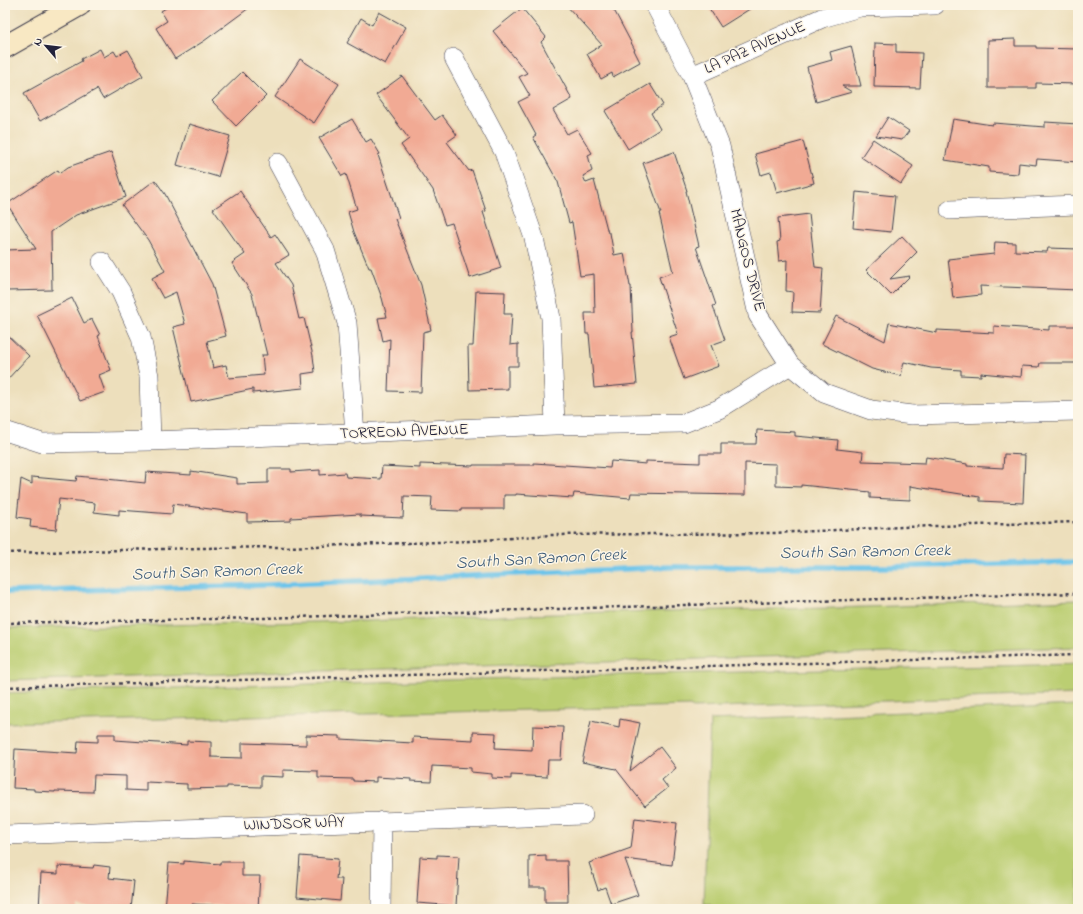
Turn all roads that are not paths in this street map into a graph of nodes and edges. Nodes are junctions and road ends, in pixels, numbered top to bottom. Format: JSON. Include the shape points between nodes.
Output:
{"nodes":[{"id":1,"x":79,"y":5,"type":"edge"},
{"id":2,"x":656,"y":5,"type":"edge"},
{"id":3,"x":935,"y":5,"type":"edge"},
{"id":4,"x":5,"y":47,"type":"edge"},
{"id":5,"x":454,"y":58,"type":"dead end"},
{"id":6,"x":692,"y":76,"type":"junction"},
{"id":7,"x":278,"y":163,"type":"dead end"},
{"id":8,"x":1078,"y":205,"type":"edge"},
{"id":9,"x":950,"y":210,"type":"dead end"},
{"id":10,"x":102,"y":262,"type":"dead end"},
{"id":11,"x":790,"y":364,"type":"junction"},
{"id":12,"x":1078,"y":411,"type":"edge"},
{"id":13,"x":555,"y":425,"type":"junction"},
{"id":14,"x":5,"y":431,"type":"edge"},
{"id":15,"x":355,"y":434,"type":"junction"},
{"id":16,"x":151,"y":442,"type":"junction"},
{"id":17,"x":583,"y":815,"type":"dead end"},
{"id":18,"x":382,"y":821,"type":"junction"},
{"id":19,"x":5,"y":835,"type":"edge"},
{"id":20,"x":381,"y":909,"type":"edge"}],
"edges":[{"from":1,"to":4,"type":"street"},
{"from":2,"to":6,"type":"street","name":"MANGOS DRIVE"},
{"from":3,"to":6,"type":"street","name":"LA PAZ AVENUE","via":[[860,7],[822,18]]},
{"from":5,"to":13,"type":"street","via":[[504,152],[534,238],[551,318]]},
{"from":6,"to":11,"type":"street","name":"MANGOS DRIVE","via":[[720,146],[758,315]]},
{"from":7,"to":15,"type":"street","via":[[325,250],[347,323]]},
{"from":8,"to":9,"type":"street"},
{"from":10,"to":16,"type":"street","via":[[121,292],[141,337],[148,376]]},
{"from":11,"to":12,"type":"street","name":"MANGOS DRIVE","via":[[824,392],[871,410],[912,415]]},
{"from":11,"to":13,"type":"street","name":"TORREON AVENUE","via":[[719,409],[684,423]]},
{"from":13,"to":15,"type":"street","name":"TORREON AVENUE"},
{"from":14,"to":16,"type":"street","name":"TORREON AVENUE","via":[[42,443]]},
{"from":15,"to":16,"type":"street","name":"TORREON AVENUE"},
{"from":17,"to":18,"type":"street","name":"WINDSOR WAY"},
{"from":18,"to":19,"type":"street","name":"WINDSOR WAY"},
{"from":18,"to":20,"type":"street"}]}
